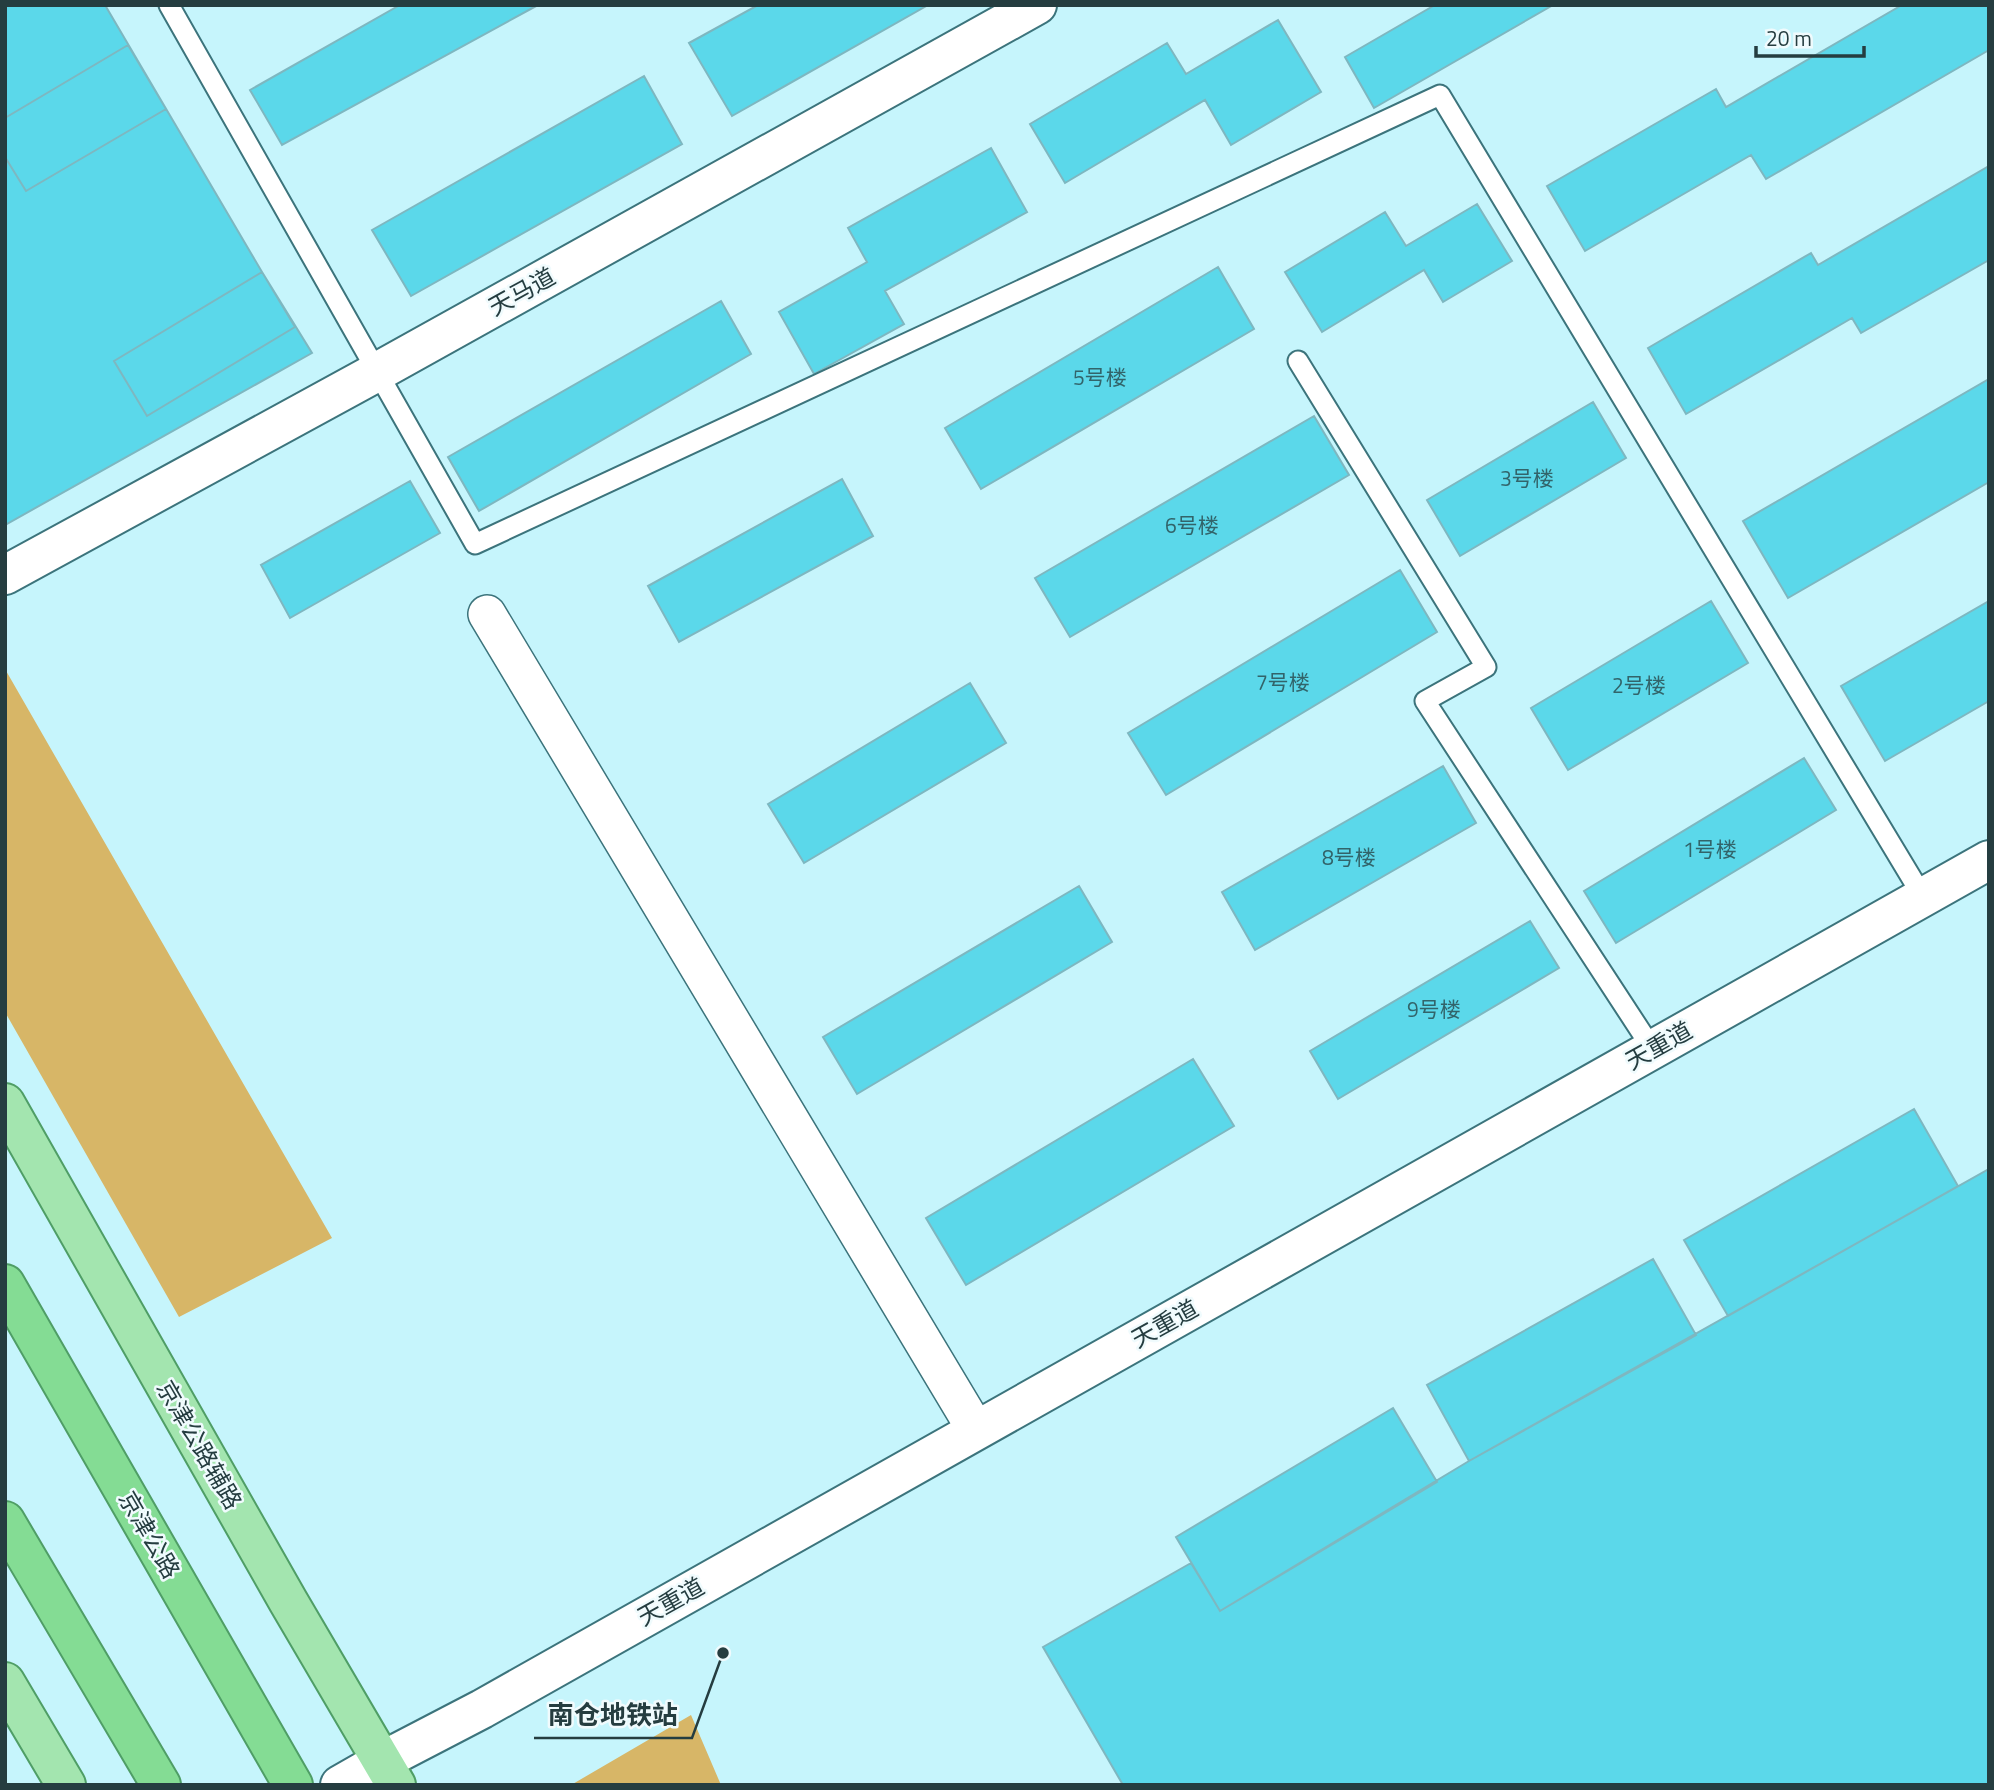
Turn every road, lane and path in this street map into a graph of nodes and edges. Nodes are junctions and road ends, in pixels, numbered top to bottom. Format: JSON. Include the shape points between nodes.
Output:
{"nodes":[{"id":1,"x":169,"y":5,"type":"edge"},
{"id":2,"x":1037,"y":5,"type":"edge"},
{"id":3,"x":1298,"y":361,"type":"dead end"},
{"id":4,"x":377,"y":372,"type":"junction"},
{"id":5,"x":5,"y":575,"type":"edge"},
{"id":6,"x":487,"y":614,"type":"dead end"},
{"id":7,"x":1989,"y":860,"type":"edge"},
{"id":8,"x":1923,"y":897,"type":"junction"},
{"id":9,"x":1653,"y":1050,"type":"junction"},
{"id":10,"x":5,"y":1103,"type":"edge"},
{"id":11,"x":5,"y":1284,"type":"edge"},
{"id":12,"x":976,"y":1430,"type":"junction"},
{"id":13,"x":5,"y":1521,"type":"edge"},
{"id":14,"x":5,"y":1682,"type":"edge"},
{"id":15,"x":389,"y":1773,"type":"edge"},
{"id":16,"x":66,"y":1785,"type":"edge"},
{"id":17,"x":161,"y":1785,"type":"edge"},
{"id":18,"x":293,"y":1785,"type":"edge"},
{"id":19,"x":340,"y":1785,"type":"edge"}],
"edges":[{"from":1,"to":4,"type":"lane"},
{"from":2,"to":4,"type":"street","name":"天马道"},
{"from":3,"to":9,"type":"lane","via":[[1486,667],[1424,701]]},
{"from":4,"to":5,"type":"street","name":"天马道"},
{"from":4,"to":8,"type":"lane","via":[[475,544],[1440,95]]},
{"from":6,"to":12,"type":"street"},
{"from":7,"to":8,"type":"street","name":"天重道"},
{"from":8,"to":9,"type":"street","name":"天重道"},
{"from":9,"to":12,"type":"street","name":"天重道"},
{"from":10,"to":15,"type":"main road","name":"京津公路辅路"},
{"from":11,"to":18,"type":"highway","name":"京津公路"},
{"from":12,"to":15,"type":"street","name":"天重道","via":[[482,1709]]},
{"from":13,"to":17,"type":"highway"},
{"from":14,"to":16,"type":"main road"},
{"from":15,"to":19,"type":"street","name":"天重道"}]}
